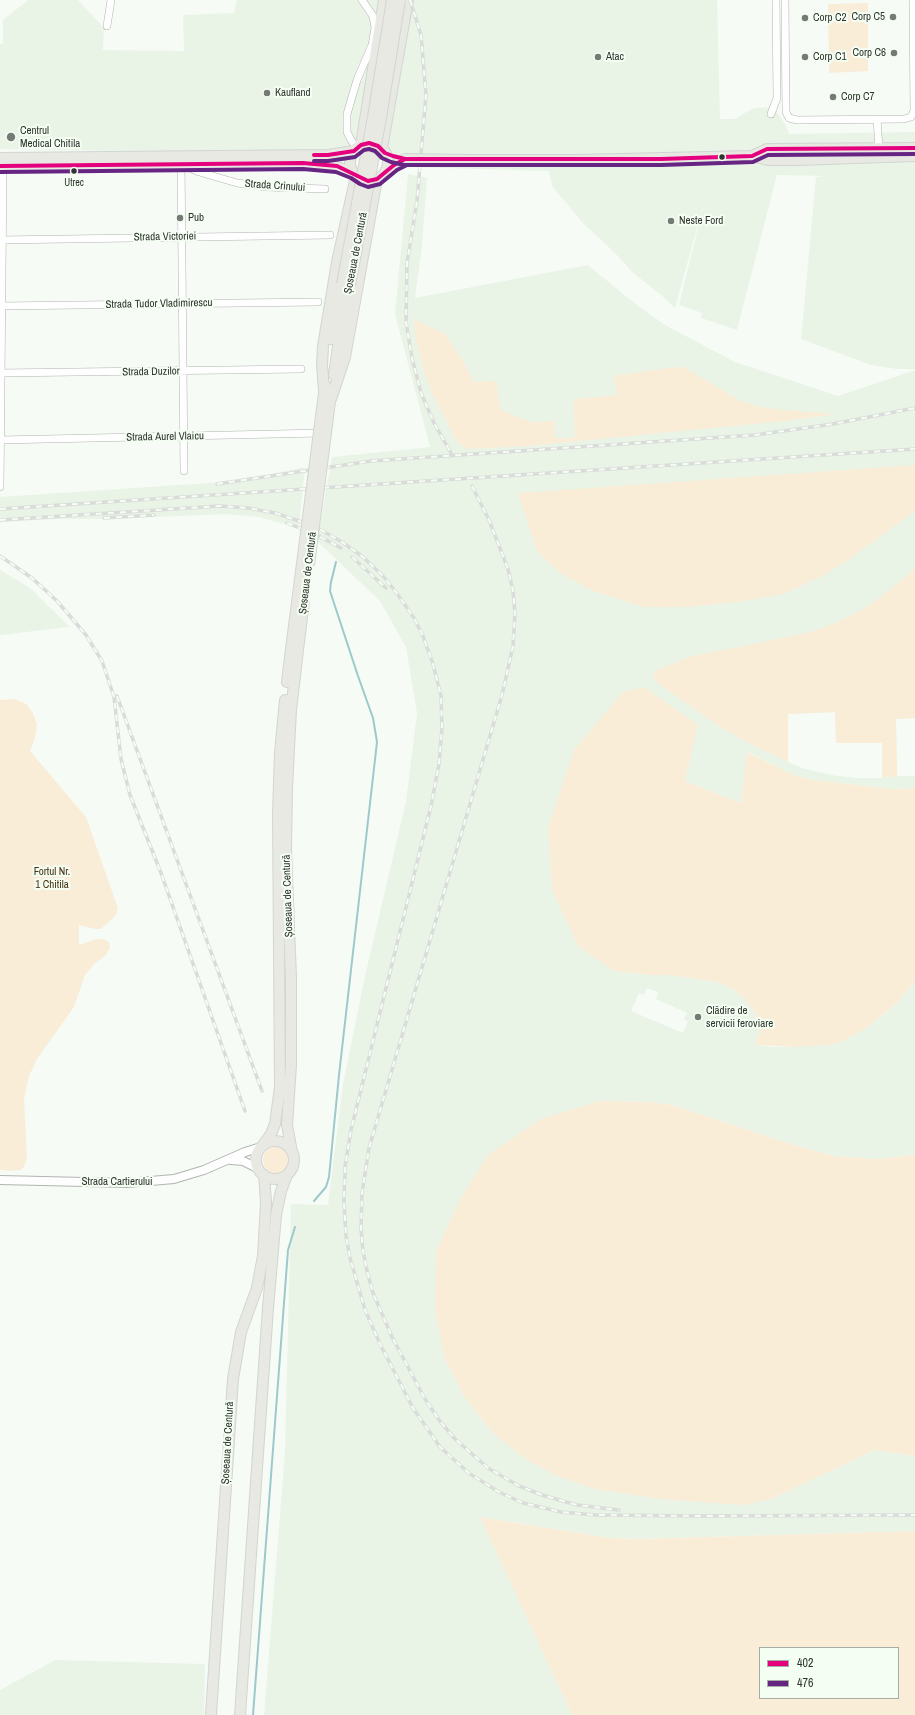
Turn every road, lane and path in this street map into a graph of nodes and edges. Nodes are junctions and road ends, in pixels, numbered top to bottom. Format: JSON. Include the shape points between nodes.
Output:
{"nodes":[{"id":1,"x":111,"y":0,"type":"edge"},
{"id":2,"x":362,"y":0,"type":"edge"},
{"id":3,"x":384,"y":0,"type":"edge"},
{"id":4,"x":392,"y":0,"type":"edge"},
{"id":5,"x":400,"y":0,"type":"edge"},
{"id":6,"x":408,"y":0,"type":"edge"},
{"id":7,"x":776,"y":0,"type":"edge"},
{"id":8,"x":785,"y":0,"type":"edge"},
{"id":9,"x":913,"y":0,"type":"edge"},
{"id":10,"x":107,"y":26,"type":"dead end"},
{"id":11,"x":914,"y":79,"type":"edge"},
{"id":12,"x":771,"y":114,"type":"dead end"},
{"id":13,"x":877,"y":119,"type":"junction"},
{"id":14,"x":357,"y":148,"type":"junction"},
{"id":15,"x":915,"y":148,"type":"edge"},
{"id":16,"x":878,"y":149,"type":"junction"},
{"id":17,"x":383,"y":150,"type":"junction"},
{"id":18,"x":785,"y":154,"type":"junction"},
{"id":19,"x":915,"y":156,"type":"edge"},
{"id":20,"x":405,"y":159,"type":"junction"},
{"id":21,"x":181,"y":160,"type":"junction"},
{"id":22,"x":1,"y":164,"type":"edge"},
{"id":23,"x":355,"y":174,"type":"junction"},
{"id":24,"x":381,"y":175,"type":"junction"},
{"id":25,"x":325,"y":189,"type":"dead end"},
{"id":26,"x":330,"y":235,"type":"dead end"},
{"id":27,"x":182,"y":237,"type":"junction"},
{"id":28,"x":1,"y":240,"type":"edge"},
{"id":29,"x":346,"y":285,"type":"junction"},
{"id":30,"x":318,"y":302,"type":"dead end"},
{"id":31,"x":183,"y":304,"type":"junction"},
{"id":32,"x":1,"y":306,"type":"edge"},
{"id":33,"x":301,"y":369,"type":"dead end"},
{"id":34,"x":184,"y":371,"type":"junction"},
{"id":35,"x":1,"y":373,"type":"edge"},
{"id":36,"x":327,"y":395,"type":"junction"},
{"id":37,"x":325,"y":427,"type":"junction"},
{"id":38,"x":184,"y":437,"type":"junction"},
{"id":39,"x":1,"y":440,"type":"edge"},
{"id":40,"x":184,"y":471,"type":"dead end"},
{"id":41,"x":0,"y":487,"type":"edge"},
{"id":42,"x":295,"y":650,"type":"junction"},
{"id":43,"x":262,"y":1147,"type":"junction"},
{"id":44,"x":292,"y":1152,"type":"junction"},
{"id":45,"x":230,"y":1160,"type":"junction"},
{"id":46,"x":261,"y":1172,"type":"junction"},
{"id":47,"x":287,"y":1175,"type":"junction"},
{"id":48,"x":0,"y":1180,"type":"edge"},
{"id":49,"x":212,"y":1715,"type":"edge"},
{"id":50,"x":240,"y":1715,"type":"edge"}],
"edges":[{"from":1,"to":10,"type":"street"},
{"from":2,"to":14,"type":"street","via":[[373,16],[375,28],[372,45],[357,80],[347,114],[348,132]]},
{"from":3,"to":14,"type":"main road"},
{"from":4,"to":29,"type":"main road","name":"Șoseaua de Centură","bridge":true},
{"from":5,"to":29,"type":"main road","name":"Șoseaua de Centură","bridge":true,"via":[[381,118]]},
{"from":6,"to":17,"type":"main road"},
{"from":7,"to":12,"type":"street","via":[[777,98]]},
{"from":8,"to":13,"type":"street","via":[[786,115],[796,120]]},
{"from":9,"to":11,"type":"street"},
{"from":11,"to":13,"type":"street","via":[[914,111],[911,117]]},
{"from":13,"to":16,"type":"street"},
{"from":14,"to":17,"type":"main road","via":[[374,144]]},
{"from":14,"to":21,"type":"main road","via":[[328,155]]},
{"from":14,"to":23,"type":"main road","via":[[350,159],[351,169]]},
{"from":15,"to":16,"type":"main road"},
{"from":16,"to":18,"type":"main road"},
{"from":17,"to":20,"type":"main road"},
{"from":17,"to":24,"type":"main road","via":[[388,160]]},
{"from":18,"to":19,"type":"main road"},
{"from":18,"to":20,"type":"main road","bridge":true,"via":[[768,160],[752,156],[536,160]]},
{"from":20,"to":24,"type":"main road"},
{"from":21,"to":22,"type":"main road"},
{"from":21,"to":23,"type":"main road","via":[[331,165]]},
{"from":21,"to":25,"type":"street","name":"Strada Crinului","via":[[196,171],[237,183],[267,188]]},
{"from":21,"to":27,"type":"street"},
{"from":22,"to":28,"type":"street"},
{"from":23,"to":24,"type":"main road","via":[[368,181]]},
{"from":23,"to":36,"type":"main road","via":[[323,346],[322,365]]},
{"from":24,"to":36,"type":"main road","via":[[345,357]]},
{"from":26,"to":27,"type":"street","name":"Strada Victoriei"},
{"from":27,"to":28,"type":"street","name":"Strada Victoriei"},
{"from":27,"to":31,"type":"street"},
{"from":28,"to":32,"type":"street"},
{"from":29,"to":36,"type":"main road","name":"Șoseaua de Centură","via":[[338,346]]},
{"from":30,"to":31,"type":"street","name":"Strada Tudor Vladimirescu"},
{"from":31,"to":32,"type":"street","name":"Strada Tudor Vladimirescu"},
{"from":31,"to":34,"type":"street"},
{"from":32,"to":35,"type":"street"},
{"from":33,"to":34,"type":"street","name":"Strada Duzilor"},
{"from":34,"to":35,"type":"street","name":"Strada Duzilor"},
{"from":34,"to":38,"type":"street"},
{"from":35,"to":39,"type":"street"},
{"from":36,"to":37,"type":"main road","name":"Șoseaua de Centură"},
{"from":37,"to":38,"type":"street","name":"Strada Aurel Vlaicu"},
{"from":37,"to":42,"type":"main road","name":"Șoseaua de Centură","bridge":true},
{"from":38,"to":39,"type":"street","name":"Strada Aurel Vlaicu"},
{"from":38,"to":40,"type":"street"},
{"from":39,"to":41,"type":"street"},
{"from":42,"to":43,"type":"main road","name":"Șoseaua de Centură","via":[[280,753],[280,1087],[275,1124]]},
{"from":42,"to":44,"type":"main road","name":"Șoseaua de Centură","via":[[286,817],[292,978],[287,1125]]},
{"from":43,"to":44,"type":"main road","via":[[273,1141],[279,1142]]},
{"from":43,"to":45,"type":"street","name":"Strada Cartierului"},
{"from":43,"to":46,"type":"main road","name":"Șoseaua de Centură","via":[[256,1161]]},
{"from":44,"to":47,"type":"main road","name":"Șoseaua de Centură","via":[[294,1163]]},
{"from":45,"to":46,"type":"street","via":[[243,1161]]},
{"from":45,"to":48,"type":"street","name":"Strada Cartierului","via":[[174,1180],[155,1182]]},
{"from":46,"to":47,"type":"main road","via":[[273,1179]]},
{"from":46,"to":49,"type":"main road","name":"Șoseaua de Centură","via":[[266,1202],[263,1256],[256,1288],[241,1332],[232,1379]]},
{"from":47,"to":50,"type":"main road","name":"Șoseaua de Centură","via":[[276,1215],[270,1283]]}]}
